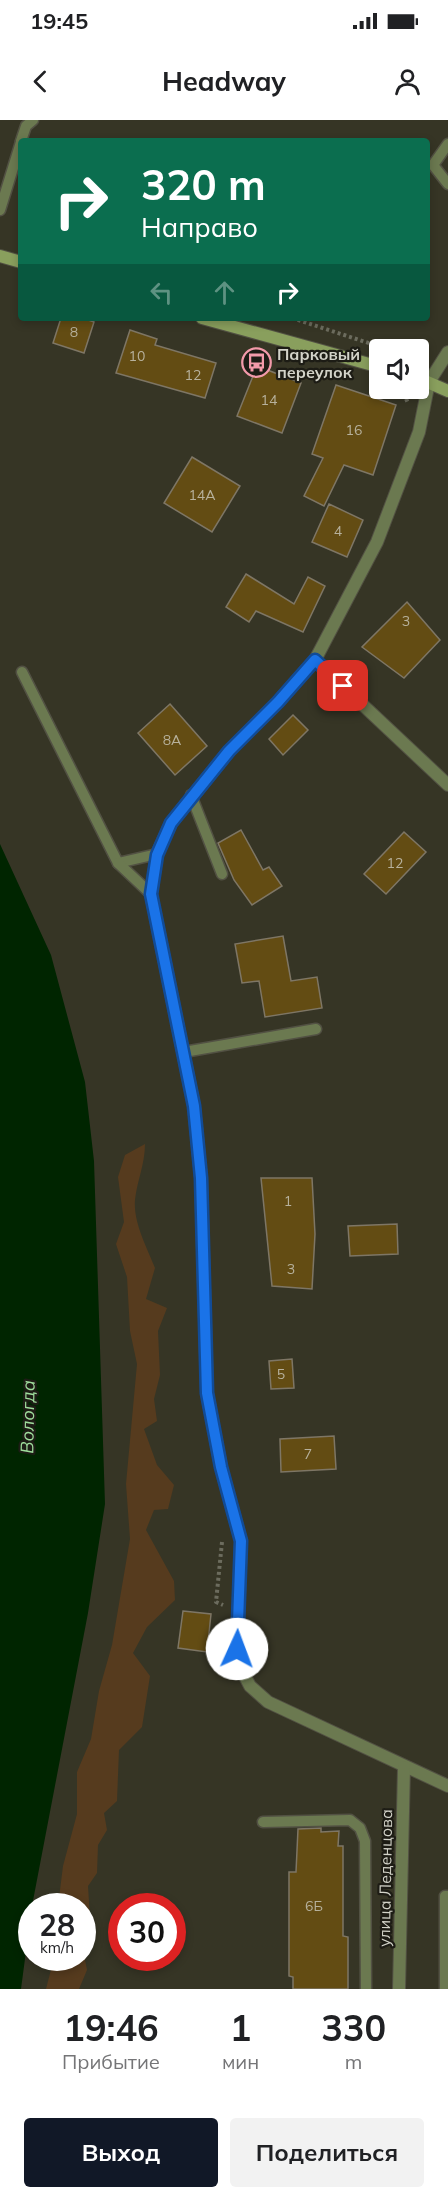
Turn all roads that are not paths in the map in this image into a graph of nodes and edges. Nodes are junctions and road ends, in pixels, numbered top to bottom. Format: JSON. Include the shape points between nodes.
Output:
{"nodes":[{"id":1,"x":33,"y":120,"type":"edge"},
{"id":2,"x":22,"y":138,"type":"edge"},
{"id":3,"x":448,"y":144,"type":"edge"},
{"id":4,"x":18,"y":151,"type":"edge"},
{"id":5,"x":448,"y":184,"type":"edge"},
{"id":6,"x":0,"y":210,"type":"edge"},
{"id":7,"x":0,"y":256,"type":"edge"},
{"id":8,"x":18,"y":261,"type":"edge"},
{"id":9,"x":213,"y":321,"type":"edge"},
{"id":10,"x":448,"y":352,"type":"edge"},
{"id":11,"x":369,"y":364,"type":"edge"},
{"id":12,"x":429,"y":374,"type":"edge"},
{"id":13,"x":429,"y":382,"type":"edge"},
{"id":14,"x":448,"y":391,"type":"edge"},
{"id":15,"x":422,"y":399,"type":"edge"},
{"id":16,"x":315,"y":660,"type":"junction"},
{"id":17,"x":22,"y":672,"type":"dead end"},
{"id":18,"x":448,"y":785,"type":"edge"},
{"id":19,"x":191,"y":795,"type":"junction"},
{"id":20,"x":157,"y":855,"type":"junction"},
{"id":21,"x":118,"y":863,"type":"junction"},
{"id":22,"x":222,"y":874,"type":"dead end"},
{"id":23,"x":151,"y":894,"type":"junction"},
{"id":24,"x":316,"y":1029,"type":"dead end"},
{"id":25,"x":184,"y":1053,"type":"junction"},
{"id":26,"x":404,"y":1767,"type":"junction"},
{"id":27,"x":448,"y":1786,"type":"edge"},
{"id":28,"x":263,"y":1822,"type":"dead end"},
{"id":29,"x":448,"y":1896,"type":"edge"},
{"id":30,"x":366,"y":1989,"type":"edge"},
{"id":31,"x":399,"y":1989,"type":"edge"},
{"id":32,"x":444,"y":1989,"type":"edge"}],
"edges":[{"from":1,"to":2,"type":"lane"},
{"from":3,"to":5,"type":"lane","via":[[433,165]]},
{"from":4,"to":6,"type":"lane"},
{"from":7,"to":8,"type":"street"},
{"from":9,"to":11,"type":"street"},
{"from":10,"to":12,"type":"street"},
{"from":13,"to":14,"type":"street"},
{"from":15,"to":16,"type":"street","via":[[419,432],[400,487],[377,542]]},
{"from":16,"to":18,"type":"street"},
{"from":16,"to":19,"type":"street"},
{"from":17,"to":21,"type":"lane"},
{"from":19,"to":20,"type":"street","via":[[171,823]]},
{"from":19,"to":22,"type":"lane"},
{"from":20,"to":21,"type":"lane"},
{"from":20,"to":23,"type":"street"},
{"from":21,"to":23,"type":"lane"},
{"from":23,"to":25,"type":"street"},
{"from":24,"to":25,"type":"lane"},
{"from":25,"to":26,"type":"street","via":[[201,1178],[207,1393],[241,1541],[237,1649],[241,1669],[250,1686],[289,1715]]},
{"from":26,"to":27,"type":"street"},
{"from":26,"to":31,"type":"street","name":"улица Леденцова"},
{"from":28,"to":30,"type":"lane","via":[[350,1820],[360,1828],[365,1841]]},
{"from":29,"to":32,"type":"lane"}]}
